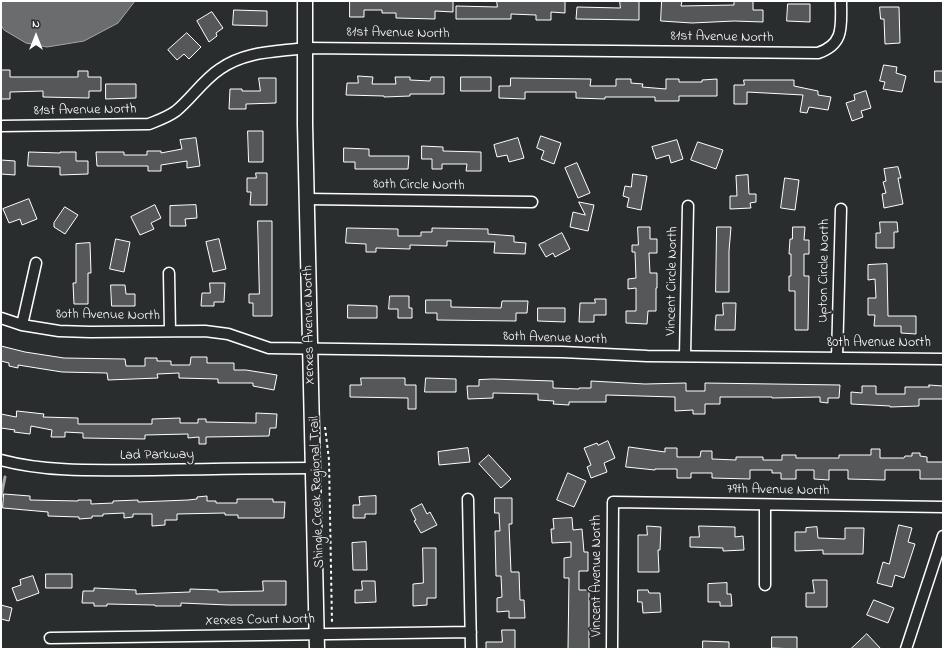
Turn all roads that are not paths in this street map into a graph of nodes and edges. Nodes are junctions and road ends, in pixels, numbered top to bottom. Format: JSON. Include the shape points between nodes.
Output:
{"nodes":[{"id":1,"x":305,"y":1,"type":"edge"},
{"id":2,"x":841,"y":1,"type":"edge"},
{"id":3,"x":305,"y":48,"type":"junction"},
{"id":4,"x":1,"y":126,"type":"edge"},
{"id":5,"x":307,"y":198,"type":"junction"},
{"id":6,"x":532,"y":202,"type":"dead end"},
{"id":7,"x":688,"y":206,"type":"dead end"},
{"id":8,"x":841,"y":209,"type":"dead end"},
{"id":9,"x":36,"y":263,"type":"dead end"},
{"id":10,"x":169,"y":273,"type":"dead end"},
{"id":11,"x":1,"y":318,"type":"edge"},
{"id":12,"x":22,"y":325,"type":"junction"},
{"id":13,"x":170,"y":331,"type":"junction"},
{"id":14,"x":310,"y":348,"type":"junction"},
{"id":15,"x":685,"y":356,"type":"junction"},
{"id":16,"x":837,"y":358,"type":"junction"},
{"id":17,"x":943,"y":359,"type":"edge"},
{"id":18,"x":1,"y":460,"type":"edge"},
{"id":19,"x":313,"y":468,"type":"junction"},
{"id":20,"x":468,"y":498,"type":"dead end"},
{"id":21,"x":613,"y":502,"type":"joint"},
{"id":22,"x":765,"y":505,"type":"junction"},
{"id":23,"x":943,"y":508,"type":"edge"},
{"id":24,"x":943,"y":536,"type":"edge"},
{"id":25,"x":765,"y":585,"type":"dead end"},
{"id":26,"x":471,"y":632,"type":"junction"},
{"id":27,"x":317,"y":634,"type":"junction"},
{"id":28,"x":50,"y":638,"type":"dead end"},
{"id":29,"x":317,"y":649,"type":"edge"},
{"id":30,"x":471,"y":649,"type":"edge"},
{"id":31,"x":612,"y":649,"type":"edge"},
{"id":32,"x":906,"y":649,"type":"edge"}],
"edges":[{"from":1,"to":3,"type":"street","name":"Xerxes Avenue North"},
{"from":2,"to":3,"type":"street","name":"81st Avenue North","via":[[839,37],[828,50],[818,53]]},
{"from":3,"to":4,"type":"street","name":"81st Avenue North","via":[[256,54],[238,59],[220,68],[176,111],[149,124]]},
{"from":3,"to":5,"type":"street","name":"Xerxes Avenue North"},
{"from":5,"to":6,"type":"street","name":"80th Circle North"},
{"from":5,"to":14,"type":"street","name":"Xerxes Avenue North"},
{"from":7,"to":15,"type":"street","name":"Vincent Circle North"},
{"from":8,"to":16,"type":"street","name":"Upton Circle North"},
{"from":9,"to":12,"type":"street"},
{"from":10,"to":13,"type":"street","name":"80th Avenue North"},
{"from":11,"to":12,"type":"street","name":"80th Avenue North"},
{"from":12,"to":13,"type":"street","name":"80th Avenue North","via":[[59,331]]},
{"from":13,"to":14,"type":"street","name":"80th Avenue North","via":[[228,334],[268,348]]},
{"from":14,"to":15,"type":"street","name":"80th Avenue North"},
{"from":14,"to":19,"type":"street","name":"Xerxes Avenue North"},
{"from":15,"to":16,"type":"street","name":"80th Avenue North"},
{"from":16,"to":17,"type":"street","name":"80th Avenue North"},
{"from":18,"to":19,"type":"street","name":"Lad Parkway","via":[[52,468],[92,470]]},
{"from":19,"to":27,"type":"street","name":"Xerxes Avenue North"},
{"from":20,"to":26,"type":"street"},
{"from":21,"to":22,"type":"street","name":"79th Avenue North"},
{"from":21,"to":31,"type":"street","name":"Vincent Avenue North"},
{"from":22,"to":23,"type":"street","name":"79th Avenue North"},
{"from":22,"to":25,"type":"street"},
{"from":24,"to":32,"type":"street"},
{"from":26,"to":27,"type":"street","name":"Xerxes Court North"},
{"from":26,"to":30,"type":"street"},
{"from":27,"to":28,"type":"street","name":"Xerxes Court North"},
{"from":27,"to":29,"type":"street","name":"Xerxes Avenue North"}]}
